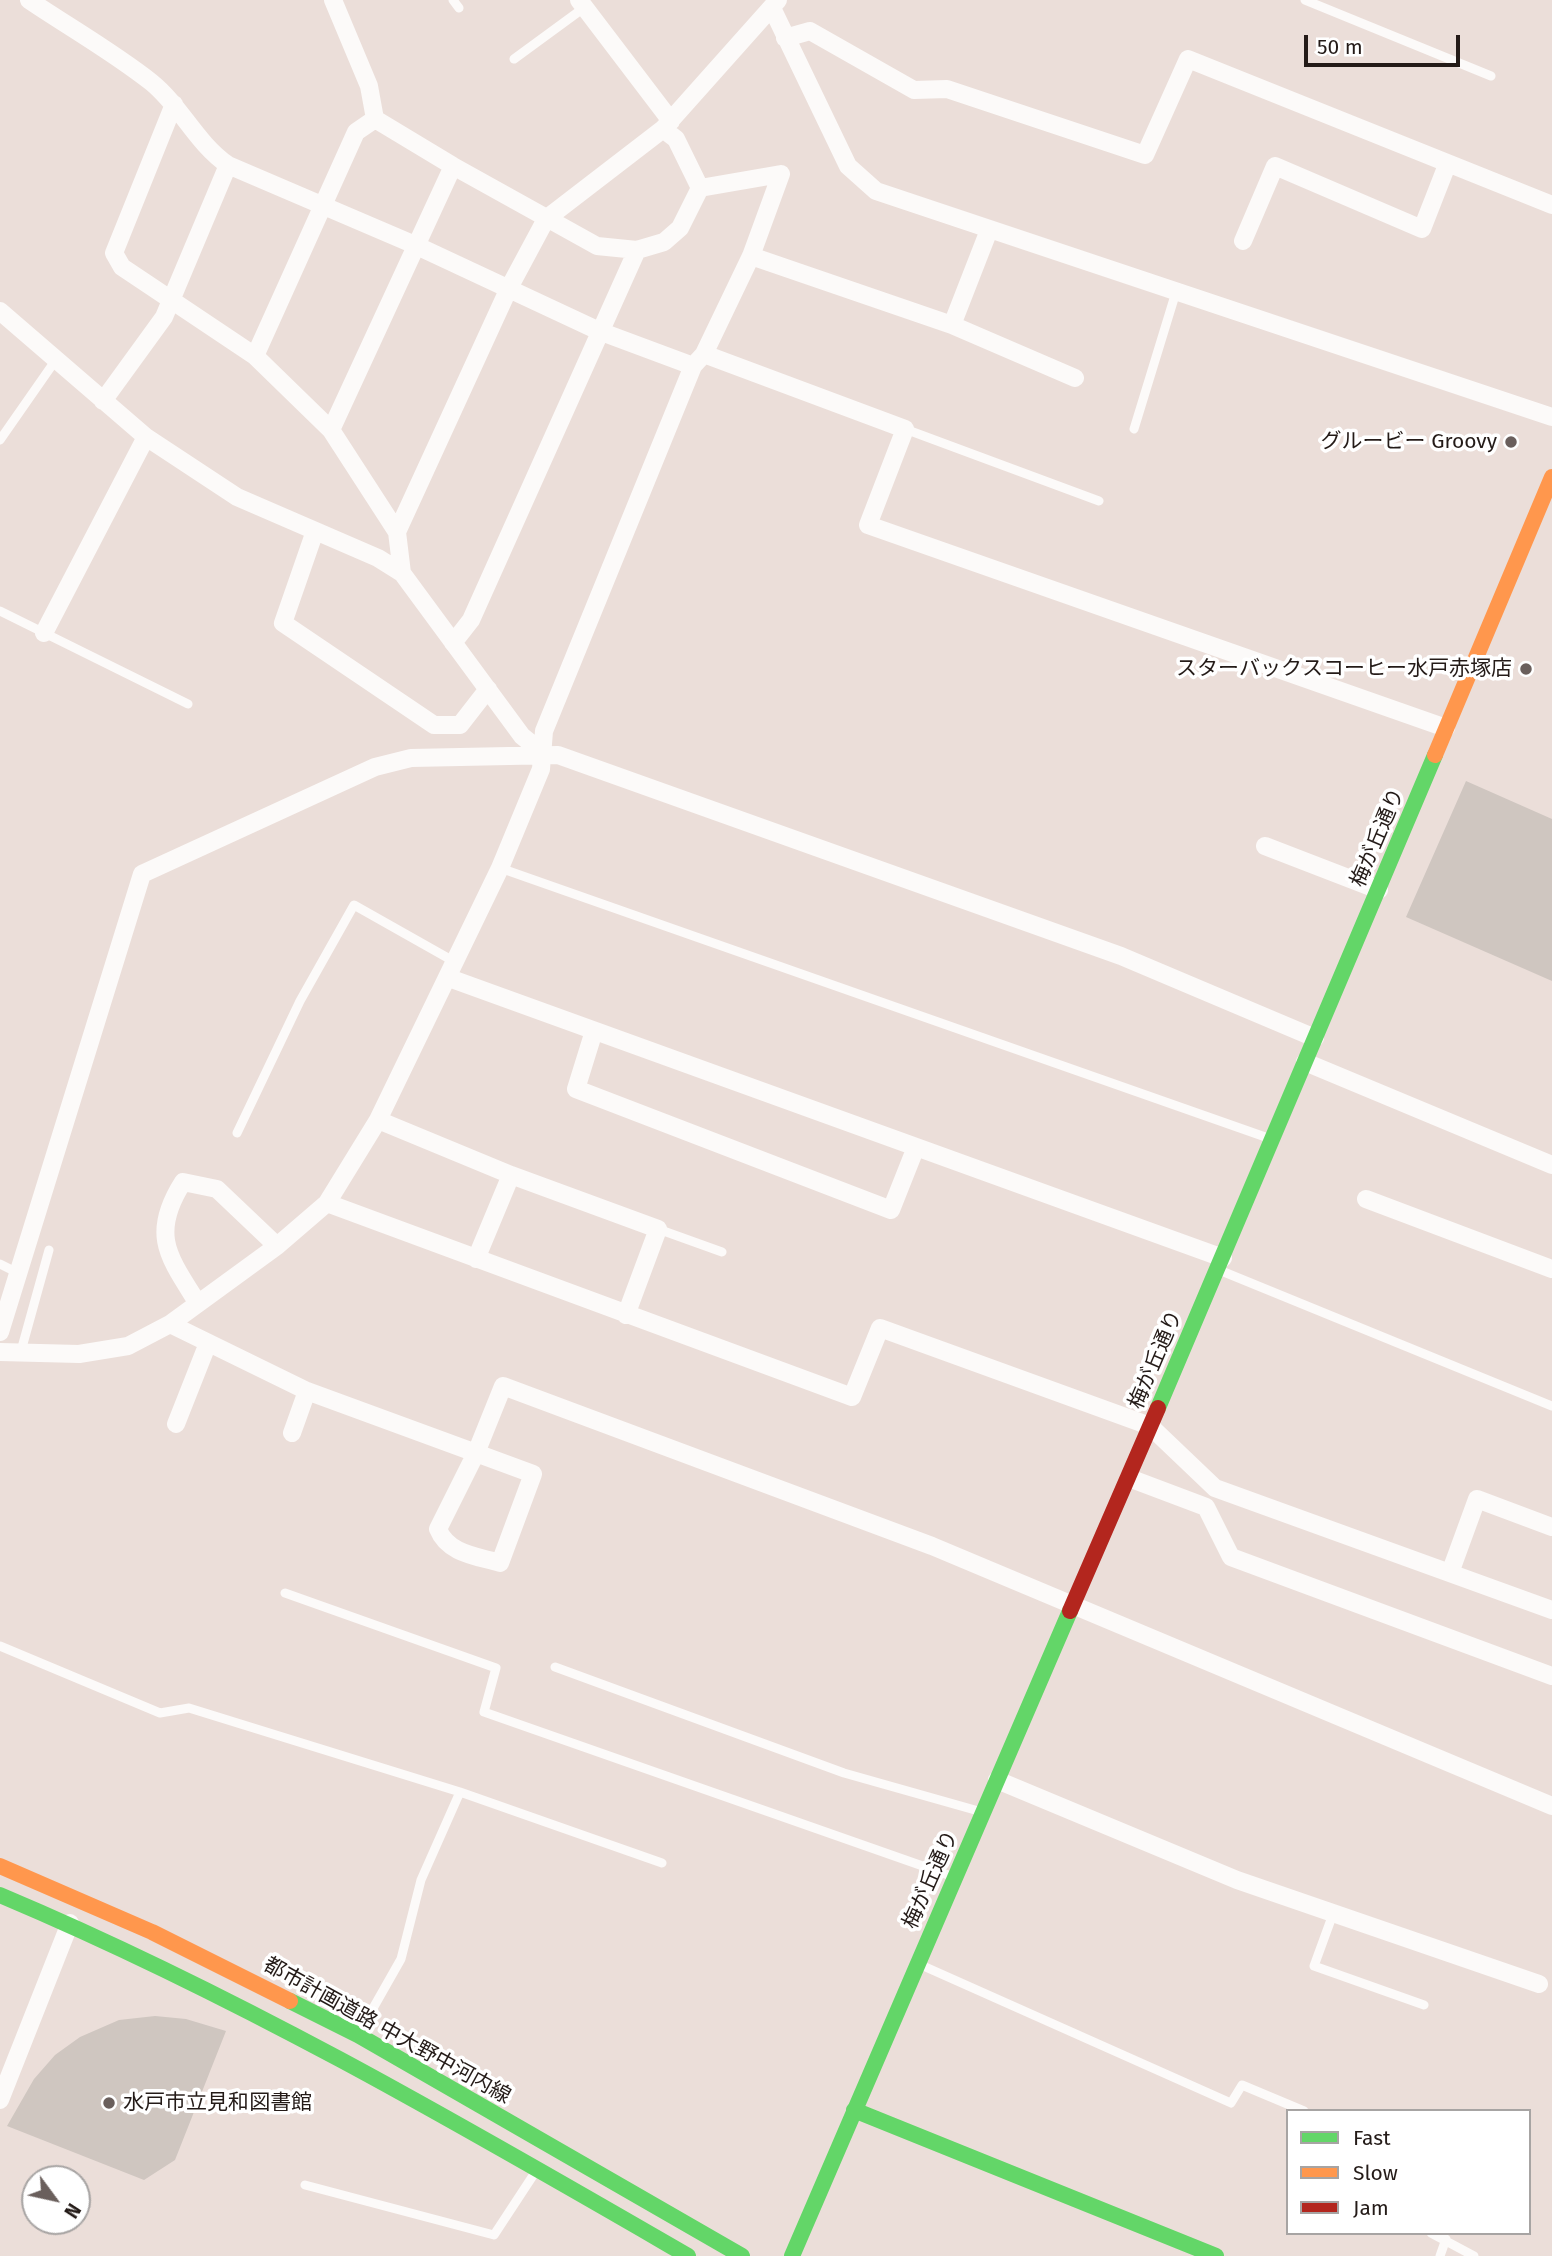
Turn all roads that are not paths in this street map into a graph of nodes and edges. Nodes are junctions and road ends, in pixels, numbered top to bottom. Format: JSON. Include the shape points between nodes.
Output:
{"nodes":[{"id":1,"x":29,"y":0,"type":"edge"},
{"id":2,"x":333,"y":0,"type":"edge"},
{"id":3,"x":1304,"y":0,"type":"edge"},
{"id":4,"x":582,"y":4,"type":"edge"},
{"id":5,"x":775,"y":4,"type":"edge"},
{"id":6,"x":785,"y":38,"type":"junction"},
{"id":7,"x":514,"y":59,"type":"dead end"},
{"id":8,"x":1491,"y":76,"type":"dead end"},
{"id":9,"x":174,"y":104,"type":"junction"},
{"id":10,"x":376,"y":119,"type":"junction"},
{"id":11,"x":667,"y":125,"type":"junction"},
{"id":12,"x":228,"y":164,"type":"junction"},
{"id":13,"x":1447,"y":165,"type":"junction"},
{"id":14,"x":453,"y":166,"type":"junction"},
{"id":15,"x":701,"y":188,"type":"junction"},
{"id":16,"x":1552,"y":205,"type":"edge"},
{"id":17,"x":322,"y":206,"type":"junction"},
{"id":18,"x":546,"y":219,"type":"junction"},
{"id":19,"x":989,"y":230,"type":"junction"},
{"id":20,"x":1243,"y":241,"type":"dead end"},
{"id":21,"x":415,"y":245,"type":"junction"},
{"id":22,"x":637,"y":250,"type":"junction"},
{"id":23,"x":751,"y":256,"type":"junction"},
{"id":24,"x":509,"y":288,"type":"junction"},
{"id":25,"x":1176,"y":292,"type":"junction"},
{"id":26,"x":171,"y":297,"type":"junction"},
{"id":27,"x":0,"y":312,"type":"edge"},
{"id":28,"x":952,"y":325,"type":"junction"},
{"id":29,"x":599,"y":331,"type":"junction"},
{"id":30,"x":255,"y":356,"type":"junction"},
{"id":31,"x":55,"y":360,"type":"junction"},
{"id":32,"x":699,"y":360,"type":"junction"},
{"id":33,"x":1075,"y":378,"type":"dead end"},
{"id":34,"x":103,"y":401,"type":"junction"},
{"id":35,"x":1552,"y":417,"type":"edge"},
{"id":36,"x":905,"y":429,"type":"junction"},
{"id":37,"x":1134,"y":429,"type":"dead end"},
{"id":38,"x":331,"y":430,"type":"junction"},
{"id":39,"x":146,"y":437,"type":"junction"},
{"id":40,"x":0,"y":440,"type":"edge"},
{"id":41,"x":1552,"y":477,"type":"edge"},
{"id":42,"x":1100,"y":501,"type":"dead end"},
{"id":43,"x":315,"y":531,"type":"junction"},
{"id":44,"x":397,"y":532,"type":"junction"},
{"id":45,"x":402,"y":573,"type":"junction"},
{"id":46,"x":0,"y":611,"type":"edge"},
{"id":47,"x":44,"y":633,"type":"junction"},
{"id":48,"x":453,"y":643,"type":"junction"},
{"id":49,"x":488,"y":689,"type":"junction"},
{"id":50,"x":188,"y":705,"type":"dead end"},
{"id":51,"x":1446,"y":728,"type":"junction"},
{"id":52,"x":543,"y":753,"type":"junction"},
{"id":53,"x":1265,"y":846,"type":"dead end"},
{"id":54,"x":500,"y":868,"type":"junction"},
{"id":55,"x":1379,"y":890,"type":"junction"},
{"id":56,"x":452,"y":970,"type":"junction"},
{"id":57,"x":594,"y":1031,"type":"junction"},
{"id":58,"x":1315,"y":1038,"type":"junction"},
{"id":59,"x":1306,"y":1062,"type":"junction"},
{"id":60,"x":378,"y":1119,"type":"junction"},
{"id":61,"x":237,"y":1133,"type":"dead end"},
{"id":62,"x":1273,"y":1139,"type":"junction"},
{"id":63,"x":916,"y":1147,"type":"junction"},
{"id":64,"x":1552,"y":1165,"type":"edge"},
{"id":65,"x":511,"y":1175,"type":"junction"},
{"id":66,"x":1366,"y":1199,"type":"dead end"},
{"id":67,"x":327,"y":1203,"type":"junction"},
{"id":68,"x":658,"y":1229,"type":"junction"},
{"id":69,"x":277,"y":1246,"type":"junction"},
{"id":70,"x":49,"y":1250,"type":"dead end"},
{"id":71,"x":722,"y":1252,"type":"dead end"},
{"id":72,"x":476,"y":1259,"type":"junction"},
{"id":73,"x":1220,"y":1263,"type":"junction"},
{"id":74,"x":8,"y":1268,"type":"edge"},
{"id":75,"x":1552,"y":1269,"type":"edge"},
{"id":76,"x":197,"y":1302,"type":"junction"},
{"id":77,"x":626,"y":1315,"type":"junction"},
{"id":78,"x":170,"y":1324,"type":"junction"},
{"id":79,"x":0,"y":1332,"type":"edge"},
{"id":80,"x":208,"y":1343,"type":"junction"},
{"id":81,"x":21,"y":1351,"type":"junction"},
{"id":82,"x":0,"y":1352,"type":"edge"},
{"id":83,"x":307,"y":1391,"type":"junction"},
{"id":84,"x":1552,"y":1406,"type":"edge"},
{"id":85,"x":176,"y":1424,"type":"dead end"},
{"id":86,"x":1150,"y":1426,"type":"junction"},
{"id":87,"x":292,"y":1433,"type":"dead end"},
{"id":88,"x":476,"y":1452,"type":"junction"},
{"id":89,"x":1129,"y":1478,"type":"junction"},
{"id":90,"x":1552,"y":1527,"type":"edge"},
{"id":91,"x":1450,"y":1573,"type":"junction"},
{"id":92,"x":285,"y":1593,"type":"dead end"},
{"id":93,"x":1074,"y":1604,"type":"junction"},
{"id":94,"x":1552,"y":1610,"type":"edge"},
{"id":95,"x":0,"y":1646,"type":"edge"},
{"id":96,"x":555,"y":1667,"type":"dead end"},
{"id":97,"x":1552,"y":1676,"type":"edge"},
{"id":98,"x":997,"y":1780,"type":"junction"},
{"id":99,"x":460,"y":1792,"type":"junction"},
{"id":100,"x":1552,"y":1806,"type":"edge"},
{"id":101,"x":984,"y":1813,"type":"junction"},
{"id":102,"x":662,"y":1863,"type":"dead end"},
{"id":103,"x":0,"y":1866,"type":"edge"},
{"id":104,"x":957,"y":1878,"type":"junction"},
{"id":105,"x":0,"y":1895,"type":"edge"},
{"id":106,"x":1333,"y":1914,"type":"junction"},
{"id":107,"x":70,"y":1923,"type":"junction"},
{"id":108,"x":916,"y":1963,"type":"junction"},
{"id":109,"x":1539,"y":1984,"type":"dead end"},
{"id":110,"x":1424,"y":2005,"type":"dead end"},
{"id":111,"x":358,"y":2035,"type":"junction"},
{"id":112,"x":8,"y":2060,"type":"edge"},
{"id":113,"x":0,"y":2100,"type":"edge"},
{"id":114,"x":1299,"y":2109,"type":"edge"},
{"id":115,"x":855,"y":2110,"type":"junction"},
{"id":116,"x":537,"y":2169,"type":"junction"},
{"id":117,"x":304,"y":2185,"type":"dead end"},
{"id":118,"x":1436,"y":2235,"type":"edge"},
{"id":119,"x":1446,"y":2239,"type":"junction"},
{"id":120,"x":688,"y":2256,"type":"edge"},
{"id":121,"x":742,"y":2256,"type":"edge"},
{"id":122,"x":792,"y":2256,"type":"edge"},
{"id":123,"x":1216,"y":2256,"type":"edge"},
{"id":124,"x":1440,"y":2256,"type":"edge"},
{"id":125,"x":1474,"y":2256,"type":"edge"}],
"edges":[{"from":1,"to":9,"type":"street","via":[[152,82]]},
{"from":2,"to":10,"type":"street","via":[[369,86]]},
{"from":3,"to":8,"type":"lane"},
{"from":4,"to":7,"type":"lane"},
{"from":4,"to":11,"type":"street"},
{"from":5,"to":6,"type":"street"},
{"from":5,"to":11,"type":"street"},
{"from":6,"to":13,"type":"street","via":[[810,31],[914,90],[947,89],[1145,155],[1188,59]]},
{"from":6,"to":19,"type":"street","via":[[841,154],[861,180],[876,191]]},
{"from":9,"to":12,"type":"street","via":[[208,151]]},
{"from":9,"to":26,"type":"street","via":[[114,253],[122,267]]},
{"from":10,"to":14,"type":"street"},
{"from":10,"to":17,"type":"street","via":[[356,132]]},
{"from":11,"to":15,"type":"street"},
{"from":11,"to":18,"type":"street"},
{"from":12,"to":17,"type":"street"},
{"from":12,"to":26,"type":"street"},
{"from":13,"to":16,"type":"street"},
{"from":13,"to":20,"type":"street","via":[[1422,229],[1275,166]]},
{"from":14,"to":18,"type":"street"},
{"from":14,"to":21,"type":"street"},
{"from":15,"to":22,"type":"street","via":[[680,229],[664,242]]},
{"from":15,"to":23,"type":"street","via":[[781,174]]},
{"from":17,"to":21,"type":"street"},
{"from":17,"to":30,"type":"street"},
{"from":18,"to":22,"type":"street","via":[[597,246]]},
{"from":18,"to":24,"type":"street"},
{"from":19,"to":25,"type":"street"},
{"from":19,"to":28,"type":"street"},
{"from":21,"to":24,"type":"street"},
{"from":21,"to":38,"type":"street"},
{"from":22,"to":29,"type":"street"},
{"from":23,"to":28,"type":"street"},
{"from":23,"to":32,"type":"street"},
{"from":24,"to":29,"type":"street"},
{"from":24,"to":44,"type":"street"},
{"from":25,"to":35,"type":"street"},
{"from":25,"to":37,"type":"lane"},
{"from":26,"to":30,"type":"street"},
{"from":26,"to":34,"type":"street","via":[[164,317]]},
{"from":27,"to":31,"type":"street"},
{"from":28,"to":33,"type":"street"},
{"from":29,"to":32,"type":"street"},
{"from":29,"to":48,"type":"street","via":[[471,620]]},
{"from":30,"to":38,"type":"street"},
{"from":31,"to":34,"type":"street"},
{"from":31,"to":40,"type":"lane"},
{"from":32,"to":36,"type":"street"},
{"from":32,"to":52,"type":"street","via":[[544,731]]},
{"from":34,"to":39,"type":"street"},
{"from":36,"to":42,"type":"lane"},
{"from":36,"to":51,"type":"street","via":[[868,525]]},
{"from":38,"to":44,"type":"street"},
{"from":39,"to":43,"type":"street","via":[[237,497]]},
{"from":39,"to":47,"type":"street"},
{"from":41,"to":51,"type":"street","name":"梅が丘通り"},
{"from":43,"to":45,"type":"street"},
{"from":43,"to":49,"type":"street","via":[[283,623],[433,725],[460,725]]},
{"from":44,"to":45,"type":"street"},
{"from":45,"to":48,"type":"street"},
{"from":46,"to":47,"type":"lane"},
{"from":47,"to":50,"type":"lane"},
{"from":48,"to":49,"type":"street"},
{"from":49,"to":52,"type":"street","via":[[522,736]]},
{"from":51,"to":55,"type":"street","name":"梅が丘通り"},
{"from":52,"to":54,"type":"street","via":[[541,769]]},
{"from":52,"to":58,"type":"street","via":[[1121,956]]},
{"from":52,"to":74,"type":"street","via":[[411,758],[375,767],[142,874]]},
{"from":53,"to":55,"type":"street"},
{"from":54,"to":56,"type":"street"},
{"from":54,"to":62,"type":"lane"},
{"from":55,"to":58,"type":"street","name":"梅が丘通り"},
{"from":56,"to":57,"type":"street"},
{"from":56,"to":60,"type":"street"},
{"from":56,"to":61,"type":"lane","via":[[354,905],[300,1001]]},
{"from":57,"to":63,"type":"street"},
{"from":57,"to":63,"type":"street","via":[[576,1089],[891,1210]]},
{"from":58,"to":59,"type":"street","name":"梅が丘通り"},
{"from":59,"to":62,"type":"street","name":"梅が丘通り"},
{"from":59,"to":64,"type":"street"},
{"from":60,"to":65,"type":"street"},
{"from":60,"to":67,"type":"street"},
{"from":62,"to":73,"type":"street","name":"梅が丘通り"},
{"from":63,"to":73,"type":"street"},
{"from":65,"to":68,"type":"street"},
{"from":65,"to":72,"type":"street"},
{"from":66,"to":75,"type":"street"},
{"from":67,"to":69,"type":"street"},
{"from":67,"to":72,"type":"street"},
{"from":68,"to":71,"type":"lane"},
{"from":68,"to":77,"type":"street"},
{"from":69,"to":76,"type":"street"},
{"from":69,"to":76,"type":"street","via":[[217,1189],[183,1182],[169,1204],[163,1236],[170,1259]]},
{"from":70,"to":81,"type":"lane"},
{"from":72,"to":77,"type":"street"},
{"from":73,"to":84,"type":"lane"},
{"from":73,"to":86,"type":"street","name":"梅が丘通り"},
{"from":74,"to":79,"type":"street"},
{"from":76,"to":78,"type":"street"},
{"from":77,"to":86,"type":"street","via":[[852,1397],[880,1328]]},
{"from":78,"to":80,"type":"street"},
{"from":78,"to":81,"type":"street","via":[[128,1346],[79,1354]]},
{"from":80,"to":83,"type":"street"},
{"from":80,"to":85,"type":"street"},
{"from":81,"to":82,"type":"street"},
{"from":83,"to":87,"type":"street"},
{"from":83,"to":88,"type":"street"},
{"from":86,"to":89,"type":"street","name":"梅が丘通り"},
{"from":86,"to":91,"type":"street","via":[[1216,1488]]},
{"from":88,"to":88,"type":"street","via":[[438,1529],[454,1549],[500,1563],[533,1474]]},
{"from":88,"to":93,"type":"street","via":[[503,1385]]},
{"from":89,"to":93,"type":"street","name":"梅が丘通り"},
{"from":89,"to":97,"type":"street","via":[[1206,1507],[1231,1557]]},
{"from":90,"to":91,"type":"street","via":[[1477,1499]]},
{"from":91,"to":94,"type":"street"},
{"from":92,"to":104,"type":"lane","via":[[496,1668],[484,1712]]},
{"from":93,"to":98,"type":"street","name":"梅が丘通り"},
{"from":93,"to":100,"type":"street"},
{"from":95,"to":99,"type":"lane","via":[[160,1713],[190,1708]]},
{"from":96,"to":101,"type":"lane","via":[[844,1773]]},
{"from":98,"to":101,"type":"street","name":"梅が丘通り"},
{"from":98,"to":106,"type":"street","via":[[1237,1880]]},
{"from":99,"to":102,"type":"lane"},
{"from":99,"to":111,"type":"lane","via":[[421,1880],[401,1959]]},
{"from":101,"to":104,"type":"street","name":"梅が丘通り"},
{"from":103,"to":111,"type":"street","name":"都市計画道路 中大野中河内線","via":[[152,1932]]},
{"from":104,"to":108,"type":"street","name":"梅が丘通り"},
{"from":105,"to":107,"type":"street"},
{"from":106,"to":109,"type":"street"},
{"from":106,"to":110,"type":"lane","via":[[1314,1966]]},
{"from":107,"to":112,"type":"street"},
{"from":107,"to":116,"type":"street","via":[[349,2062]]},
{"from":108,"to":114,"type":"lane","via":[[1231,2103],[1242,2085]]},
{"from":108,"to":115,"type":"street","name":"梅が丘通り"},
{"from":111,"to":121,"type":"street","name":"都市計画道路 中大野中河内線"},
{"from":112,"to":113,"type":"street"},
{"from":115,"to":122,"type":"street","name":"梅が丘通り"},
{"from":115,"to":123,"type":"street"},
{"from":116,"to":117,"type":"lane","via":[[494,2235]]},
{"from":116,"to":120,"type":"street"},
{"from":118,"to":119,"type":"lane"},
{"from":119,"to":124,"type":"lane"},
{"from":119,"to":125,"type":"lane"}]}
